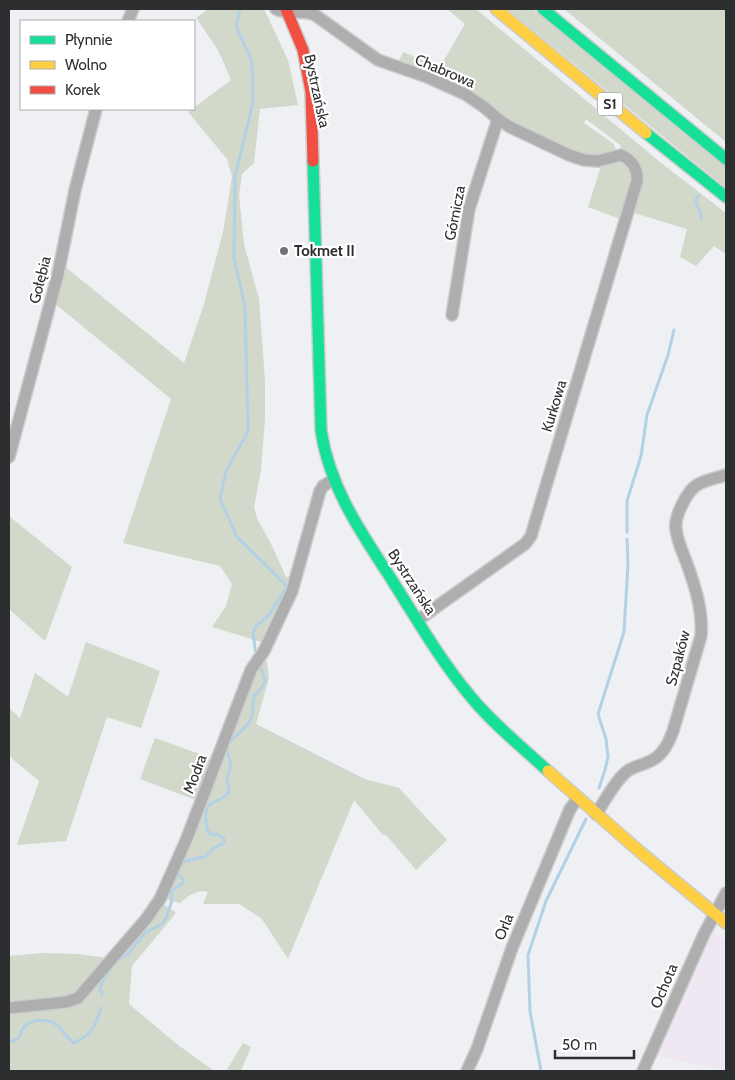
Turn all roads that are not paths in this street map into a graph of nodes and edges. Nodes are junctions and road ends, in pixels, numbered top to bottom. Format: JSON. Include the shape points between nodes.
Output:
{"nodes":[{"id":1,"x":275,"y":9,"type":"edge"},
{"id":2,"x":496,"y":9,"type":"edge"},
{"id":3,"x":543,"y":9,"type":"edge"},
{"id":4,"x":287,"y":11,"type":"edge"},
{"id":5,"x":96,"y":110,"type":"edge"},
{"id":6,"x":498,"y":119,"type":"junction"},
{"id":7,"x":314,"y":154,"type":"junction"},
{"id":8,"x":621,"y":155,"type":"joint"},
{"id":9,"x":726,"y":159,"type":"edge"},
{"id":10,"x":726,"y":197,"type":"edge"},
{"id":11,"x":452,"y":315,"type":"dead end"},
{"id":12,"x":9,"y":457,"type":"edge"},
{"id":13,"x":726,"y":475,"type":"edge"},
{"id":14,"x":333,"y":480,"type":"junction"},
{"id":15,"x":418,"y":620,"type":"junction"},
{"id":16,"x":578,"y":798,"type":"junction"},
{"id":17,"x":596,"y":814,"type":"junction"},
{"id":18,"x":726,"y":893,"type":"edge"},
{"id":19,"x":715,"y":914,"type":"junction"},
{"id":20,"x":726,"y":923,"type":"edge"},
{"id":21,"x":9,"y":1008,"type":"edge"},
{"id":22,"x":467,"y":1071,"type":"edge"},
{"id":23,"x":643,"y":1071,"type":"edge"}],
"edges":[{"from":1,"to":4,"type":"street","name":"Bystrzańska"},
{"from":1,"to":7,"type":"main road","name":"Bystrzańska","via":[[300,72]]},
{"from":2,"to":10,"type":"main road","number":"S1"},
{"from":3,"to":9,"type":"main road","number":"S1"},
{"from":4,"to":6,"type":"street","name":"Chabrowa","via":[[315,15],[373,57],[465,94]]},
{"from":4,"to":7,"type":"main road","name":"Bystrzańska","via":[[307,65]]},
{"from":5,"to":12,"type":"street","name":"Gołębia","via":[[58,274]]},
{"from":6,"to":8,"type":"street","name":"Chabrowa","via":[[526,136],[576,158],[598,161]]},
{"from":6,"to":11,"type":"street","name":"Górnicza","via":[[469,209]]},
{"from":7,"to":14,"type":"main road","name":"Bystrzańska","via":[[321,430]]},
{"from":8,"to":15,"type":"street","name":"Kurkowa","via":[[634,165],[637,181],[531,536],[525,544]]},
{"from":13,"to":17,"type":"street","name":"Szpaków","via":[[696,485],[679,510],[676,521],[677,537],[696,589],[702,625],[673,731],[658,757],[623,774]]},
{"from":14,"to":15,"type":"main road","name":"Bystrzańska"},
{"from":14,"to":21,"type":"street","name":"Modra","via":[[320,491],[292,591],[264,651],[254,664],[187,838],[154,909],[78,998]]},
{"from":15,"to":16,"type":"main road","name":"Bystrzańska","via":[[483,711]]},
{"from":16,"to":17,"type":"main road","name":"Bystrzańska"},
{"from":16,"to":22,"type":"street","name":"Orla","via":[[570,809],[515,941]]},
{"from":17,"to":19,"type":"main road","name":"Bystrzańska"},
{"from":18,"to":19,"type":"street","name":"Ochota"},
{"from":19,"to":20,"type":"main road","name":"Bystrzańska"},
{"from":19,"to":23,"type":"street","name":"Ochota"}]}
